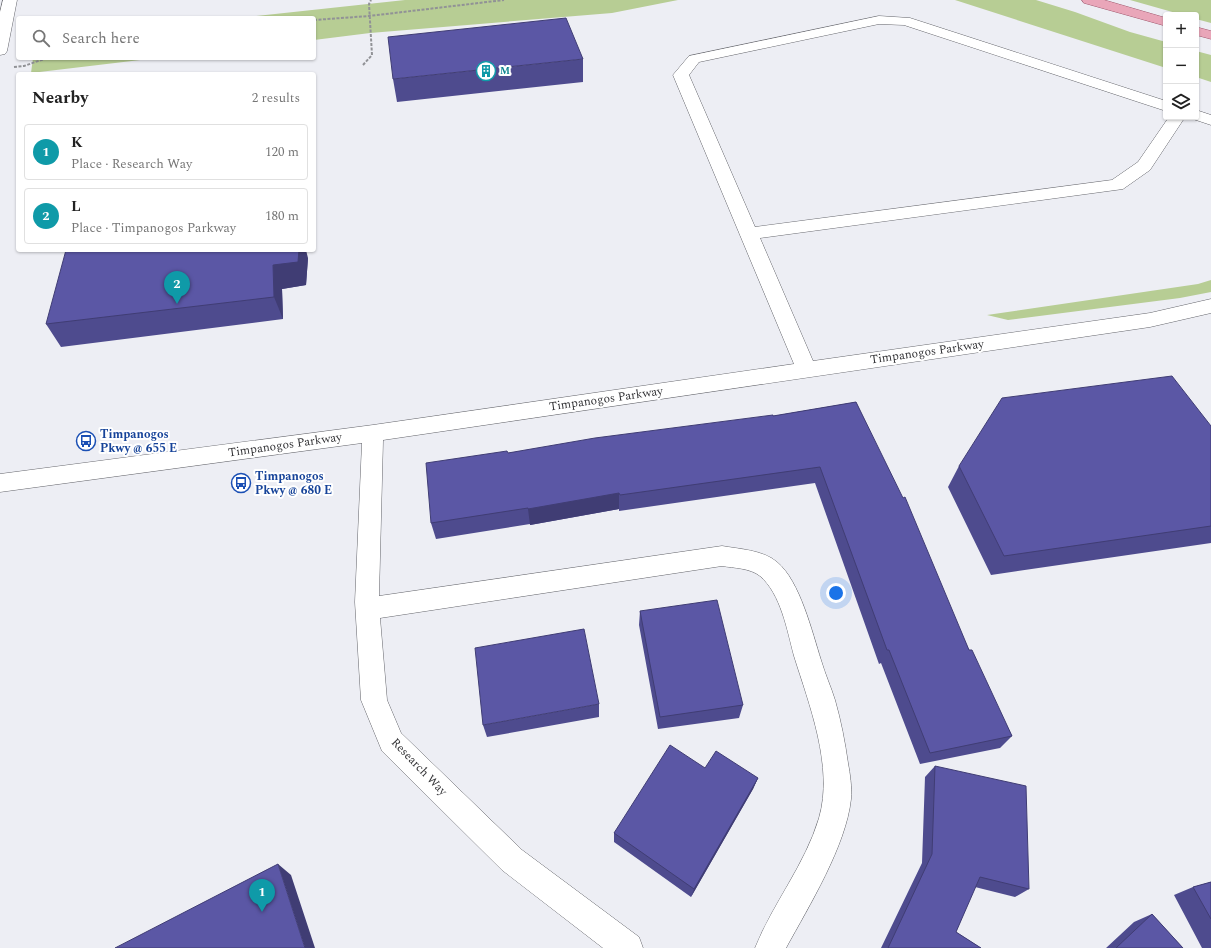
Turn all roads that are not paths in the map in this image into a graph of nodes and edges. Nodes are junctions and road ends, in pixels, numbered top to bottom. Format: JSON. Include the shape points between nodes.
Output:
{"nodes":[{"id":1,"x":10,"y":0,"type":"edge"},
{"id":2,"x":1089,"y":0,"type":"edge"},
{"id":3,"x":1163,"y":21,"type":"edge"},
{"id":4,"x":1199,"y":32,"type":"edge"},
{"id":5,"x":1211,"y":35,"type":"edge"},
{"id":6,"x":0,"y":51,"type":"edge"},
{"id":7,"x":1163,"y":105,"type":"edge"},
{"id":8,"x":1199,"y":116,"type":"edge"},
{"id":9,"x":1175,"y":120,"type":"edge"},
{"id":10,"x":1211,"y":120,"type":"edge"},
{"id":11,"x":749,"y":234,"type":"junction"},
{"id":12,"x":1211,"y":306,"type":"edge"},
{"id":13,"x":807,"y":370,"type":"junction"},
{"id":14,"x":373,"y":433,"type":"junction"},
{"id":15,"x":0,"y":483,"type":"edge"},
{"id":16,"x":368,"y":609,"type":"junction"},
{"id":17,"x":628,"y":948,"type":"edge"},
{"id":18,"x":770,"y":948,"type":"edge"}],
"edges":[{"from":1,"to":6,"type":"street","via":[[4,20]]},
{"from":2,"to":3,"type":"main road"},
{"from":4,"to":5,"type":"main road"},
{"from":7,"to":11,"type":"street","via":[[905,21],[879,20],[694,59],[681,75]]},
{"from":8,"to":10,"type":"street"},
{"from":9,"to":11,"type":"street","via":[[1144,166],[1117,185]]},
{"from":11,"to":13,"type":"street"},
{"from":12,"to":13,"type":"street","name":"Timpanogos Parkway","via":[[1150,320]]},
{"from":13,"to":14,"type":"street","name":"Timpanogos Parkway"},
{"from":14,"to":15,"type":"street","name":"Timpanogos Parkway"},
{"from":14,"to":16,"type":"street","name":"Research Way"},
{"from":16,"to":17,"type":"street","name":"Research Way","via":[[374,700],[391,742],[512,860]]},
{"from":16,"to":18,"type":"street","via":[[722,556],[758,563],[769,570],[788,600],[826,712],[837,782],[835,805],[816,863]]}]}
